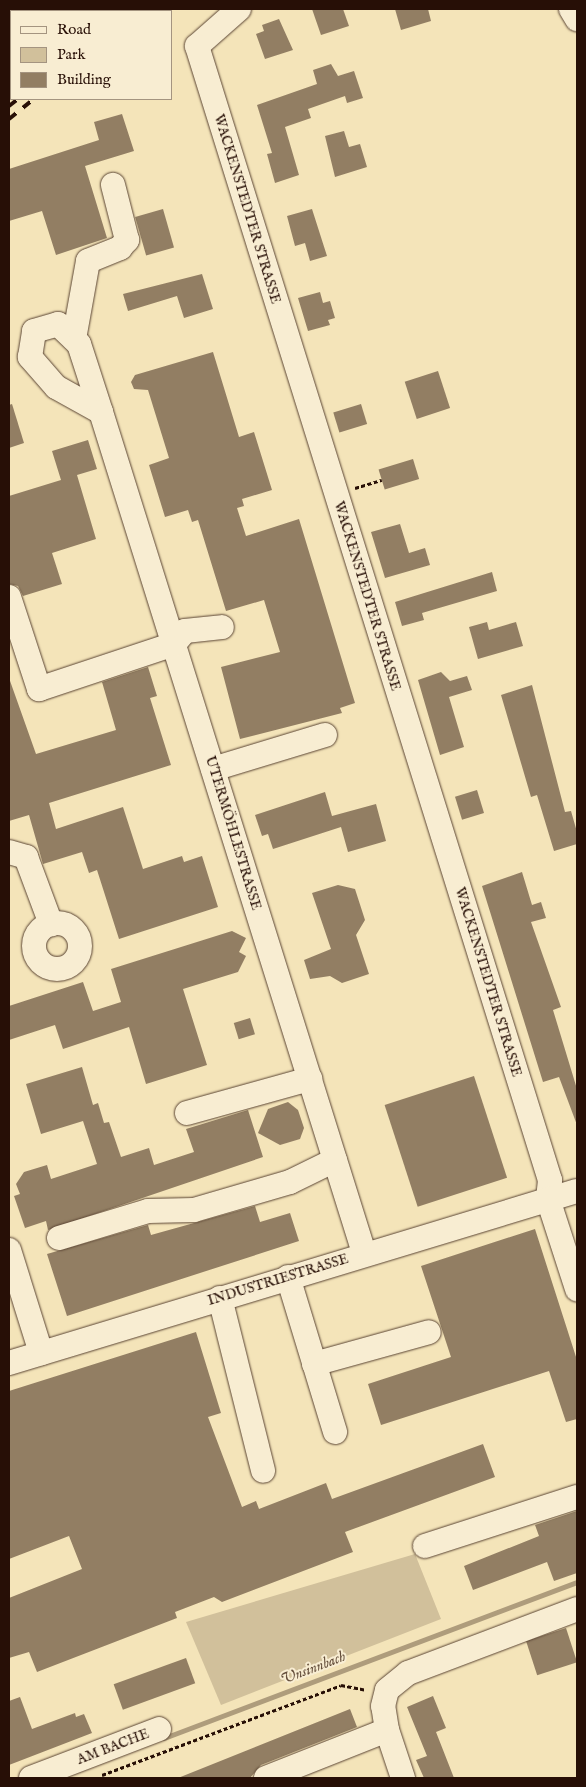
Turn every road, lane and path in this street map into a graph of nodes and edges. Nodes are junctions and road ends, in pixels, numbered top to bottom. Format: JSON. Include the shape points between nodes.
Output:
{"nodes":[{"id":1,"x":238,"y":9,"type":"edge"},
{"id":2,"x":571,"y":9,"type":"edge"},
{"id":3,"x":577,"y":19,"type":"edge"},
{"id":4,"x":113,"y":186,"type":"dead end"},
{"id":5,"x":74,"y":339,"type":"junction"},
{"id":6,"x":101,"y":412,"type":"junction"},
{"id":7,"x":382,"y":480,"type":"dead end"},
{"id":8,"x":336,"y":494,"type":"junction"},
{"id":9,"x":9,"y":597,"type":"edge"},
{"id":10,"x":222,"y":627,"type":"dead end"},
{"id":11,"x":174,"y":644,"type":"junction"},
{"id":12,"x":325,"y":735,"type":"dead end"},
{"id":13,"x":213,"y":769,"type":"junction"},
{"id":14,"x":9,"y":852,"type":"edge"},
{"id":15,"x":51,"y":924,"type":"dead end"},
{"id":16,"x":310,"y":1079,"type":"junction"},
{"id":17,"x":187,"y":1113,"type":"dead end"},
{"id":18,"x":335,"y":1160,"type":"junction"},
{"id":19,"x":577,"y":1191,"type":"edge"},
{"id":20,"x":548,"y":1199,"type":"junction"},
{"id":21,"x":59,"y":1238,"type":"dead end"},
{"id":22,"x":9,"y":1250,"type":"edge"},
{"id":23,"x":364,"y":1253,"type":"junction"},
{"id":24,"x":12,"y":1274,"type":"edge"},
{"id":25,"x":288,"y":1277,"type":"junction"},
{"id":26,"x":577,"y":1289,"type":"edge"},
{"id":27,"x":220,"y":1298,"type":"junction"},
{"id":28,"x":429,"y":1332,"type":"dead end"},
{"id":29,"x":42,"y":1353,"type":"junction"},
{"id":30,"x":9,"y":1363,"type":"edge"},
{"id":31,"x":314,"y":1364,"type":"junction"},
{"id":32,"x":335,"y":1432,"type":"dead end"},
{"id":33,"x":263,"y":1471,"type":"dead end"},
{"id":34,"x":577,"y":1497,"type":"edge"},
{"id":35,"x":426,"y":1546,"type":"dead end"},
{"id":36,"x":577,"y":1609,"type":"edge"},
{"id":37,"x":387,"y":1690,"type":"junction"},
{"id":38,"x":159,"y":1729,"type":"dead end"},
{"id":39,"x":387,"y":1730,"type":"junction"},
{"id":40,"x":69,"y":1770,"type":"edge"},
{"id":41,"x":31,"y":1778,"type":"edge"},
{"id":42,"x":92,"y":1778,"type":"edge"},
{"id":43,"x":266,"y":1778,"type":"edge"},
{"id":44,"x":402,"y":1778,"type":"edge"}],
"edges":[{"from":1,"to":8,"type":"street","name":"WACKENSTEDTER STRASSE","via":[[197,46]]},
{"from":2,"to":3,"type":"street"},
{"from":4,"to":5,"type":"street","via":[[127,240],[120,248],[88,261]]},
{"from":5,"to":6,"type":"street","name":"UTERMÖHLESTRASSE"},
{"from":5,"to":6,"type":"street","via":[[58,324],[34,331],[30,357],[56,387]]},
{"from":6,"to":11,"type":"street","name":"UTERMÖHLESTRASSE"},
{"from":7,"to":8,"type":"path"},
{"from":8,"to":20,"type":"street","name":"WACKENSTEDTER STRASSE","via":[[550,1180]]},
{"from":9,"to":11,"type":"street","via":[[39,689]]},
{"from":10,"to":11,"type":"street","via":[[185,631]]},
{"from":11,"to":13,"type":"street","name":"UTERMÖHLESTRASSE"},
{"from":12,"to":13,"type":"street"},
{"from":13,"to":16,"type":"street","name":"UTERMÖHLESTRASSE"},
{"from":14,"to":15,"type":"street","via":[[26,857]]},
{"from":16,"to":17,"type":"street"},
{"from":16,"to":18,"type":"street","name":"UTERMÖHLESTRASSE"},
{"from":18,"to":21,"type":"street","via":[[290,1182],[194,1210],[157,1209]]},
{"from":18,"to":23,"type":"street","name":"UTERMÖHLESTRASSE"},
{"from":19,"to":20,"type":"street","name":"INDUSTRIESTRASSE"},
{"from":20,"to":23,"type":"street","name":"INDUSTRIESTRASSE"},
{"from":20,"to":26,"type":"street","name":"WACKENSTEDTER STRASSE"},
{"from":22,"to":24,"type":"street"},
{"from":23,"to":25,"type":"street","name":"INDUSTRIESTRASSE"},
{"from":24,"to":29,"type":"street"},
{"from":25,"to":27,"type":"street","name":"INDUSTRIESTRASSE"},
{"from":25,"to":31,"type":"street"},
{"from":27,"to":29,"type":"street","name":"INDUSTRIESTRASSE"},
{"from":27,"to":33,"type":"street"},
{"from":28,"to":31,"type":"street"},
{"from":29,"to":30,"type":"street","name":"INDUSTRIESTRASSE"},
{"from":31,"to":32,"type":"street"},
{"from":34,"to":35,"type":"street"},
{"from":36,"to":37,"type":"street","via":[[408,1673]]},
{"from":37,"to":39,"type":"street","via":[[383,1706]]},
{"from":37,"to":42,"type":"path","via":[[341,1685]]},
{"from":38,"to":40,"type":"street","name":"AM BACHE"},
{"from":39,"to":43,"type":"street"},
{"from":39,"to":44,"type":"street"},
{"from":40,"to":41,"type":"street","name":"AM BACHE"}]}
